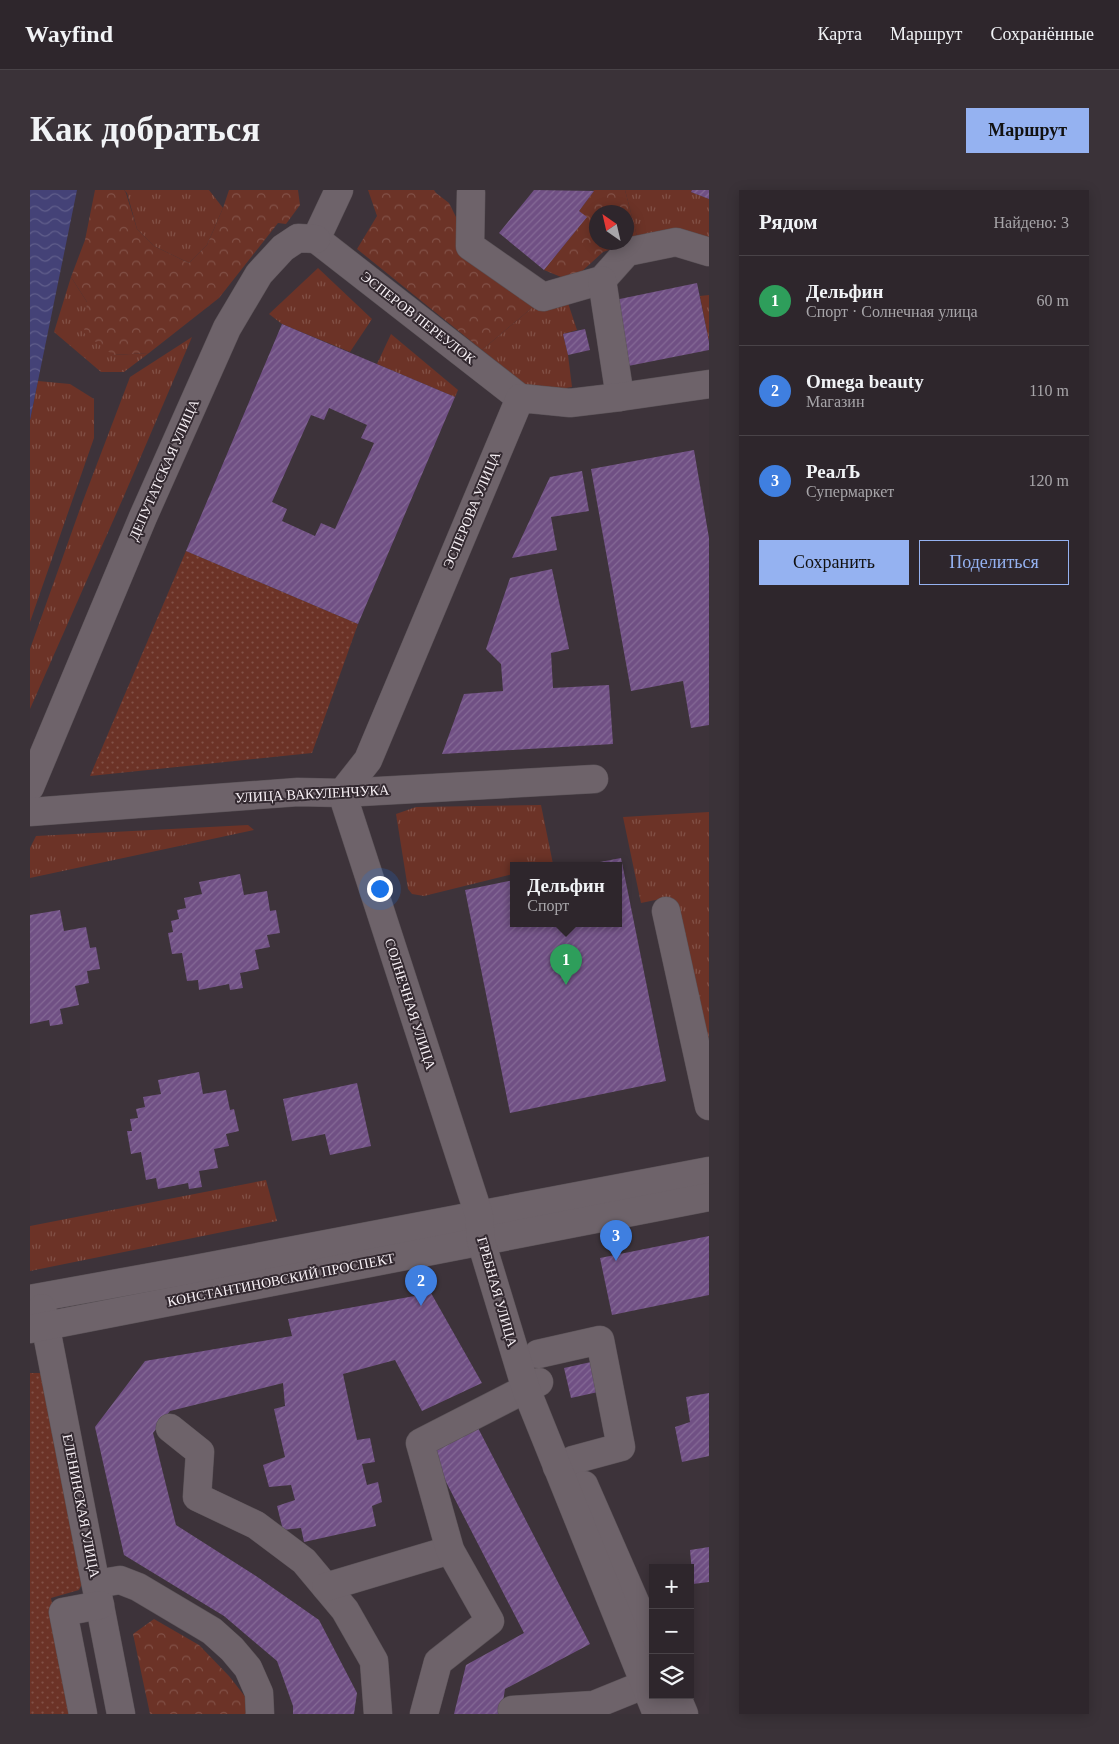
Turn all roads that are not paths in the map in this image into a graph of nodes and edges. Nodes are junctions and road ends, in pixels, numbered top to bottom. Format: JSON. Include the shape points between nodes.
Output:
{"nodes":[{"id":1,"x":339,"y":190,"type":"edge"},
{"id":2,"x":471,"y":191,"type":"edge"},
{"id":3,"x":316,"y":238,"type":"junction"},
{"id":4,"x":709,"y":252,"type":"edge"},
{"id":5,"x":602,"y":280,"type":"junction"},
{"id":6,"x":709,"y":384,"type":"edge"},
{"id":7,"x":620,"y":397,"type":"junction"},
{"id":8,"x":520,"y":398,"type":"junction"},
{"id":9,"x":594,"y":779,"type":"dead end"},
{"id":10,"x":30,"y":787,"type":"edge"},
{"id":11,"x":342,"y":793,"type":"junction"},
{"id":12,"x":30,"y":812,"type":"edge"},
{"id":13,"x":666,"y":911,"type":"dead end"},
{"id":14,"x":709,"y":1106,"type":"edge"},
{"id":15,"x":709,"y":1171,"type":"edge"},
{"id":16,"x":709,"y":1196,"type":"edge"},
{"id":17,"x":485,"y":1231,"type":"junction"},
{"id":18,"x":35,"y":1298,"type":"edge"},
{"id":19,"x":38,"y":1328,"type":"edge"},
{"id":20,"x":538,"y":1354,"type":"dead end"},
{"id":21,"x":532,"y":1386,"type":"junction"},
{"id":22,"x":170,"y":1428,"type":"dead end"},
{"id":23,"x":565,"y":1463,"type":"junction"},
{"id":24,"x":450,"y":1550,"type":"junction"},
{"id":25,"x":326,"y":1587,"type":"junction"},
{"id":26,"x":98,"y":1595,"type":"junction"},
{"id":27,"x":649,"y":1635,"type":"edge"},
{"id":28,"x":649,"y":1682,"type":"edge"},
{"id":29,"x":654,"y":1699,"type":"edge"},
{"id":30,"x":678,"y":1699,"type":"edge"},
{"id":31,"x":512,"y":1710,"type":"dead end"},
{"id":32,"x":592,"y":1710,"type":"edge"},
{"id":33,"x":83,"y":1714,"type":"edge"},
{"id":34,"x":121,"y":1714,"type":"edge"},
{"id":35,"x":260,"y":1714,"type":"edge"},
{"id":36,"x":378,"y":1714,"type":"edge"},
{"id":37,"x":424,"y":1714,"type":"edge"},
{"id":38,"x":658,"y":1714,"type":"edge"},
{"id":39,"x":684,"y":1714,"type":"edge"}],
"edges":[{"from":1,"to":3,"type":"street"},
{"from":2,"to":5,"type":"street","via":[[470,246],[543,297]]},
{"from":3,"to":8,"type":"street","name":"ЭСПЕРОВ ПЕРЕУЛОК"},
{"from":3,"to":10,"type":"street","name":"ДЕПУТАТСКАЯ УЛИЦА","via":[[298,238],[283,248],[259,274],[227,328],[143,517]]},
{"from":4,"to":5,"type":"street","via":[[676,242],[627,252]]},
{"from":5,"to":7,"type":"street"},
{"from":6,"to":7,"type":"street"},
{"from":7,"to":8,"type":"street","via":[[570,403]]},
{"from":8,"to":11,"type":"street","name":"ЭСПЕРОВА УЛИЦА","via":[[368,760]]},
{"from":9,"to":11,"type":"street","name":"УЛИЦА ВАКУЛЕНЧУКА"},
{"from":11,"to":12,"type":"street","name":"УЛИЦА ВАКУЛЕНЧУКА","via":[[298,792]]},
{"from":11,"to":17,"type":"street","name":"СОЛНЕЧНАЯ УЛИЦА"},
{"from":13,"to":14,"type":"street"},
{"from":15,"to":17,"type":"street","name":"КОНСТАНТИНОВСКИЙ ПРОСПЕКТ"},
{"from":16,"to":17,"type":"street","name":"КОНСТАНТИНОВСКИЙ ПРОСПЕКТ"},
{"from":17,"to":18,"type":"street","name":"КОНСТАНТИНОВСКИЙ ПРОСПЕКТ"},
{"from":17,"to":19,"type":"street","name":"КОНСТАНТИНОВСКИЙ ПРОСПЕКТ"},
{"from":17,"to":21,"type":"street","name":"ГРЕБНАЯ УЛИЦА"},
{"from":18,"to":19,"type":"street","name":"ЕЛЕНИНСКАЯ УЛИЦА"},
{"from":19,"to":26,"type":"street","name":"ЕЛЕНИНСКАЯ УЛИЦА"},
{"from":20,"to":23,"type":"street","via":[[600,1340],[622,1447]]},
{"from":21,"to":23,"type":"street","name":"ГРЕБНАЯ УЛИЦА"},
{"from":21,"to":24,"type":"street","via":[[420,1442]]},
{"from":22,"to":25,"type":"street","via":[[200,1452],[197,1497],[256,1525],[304,1560]]},
{"from":23,"to":27,"type":"street","name":"ГРЕБНАЯ УЛИЦА"},
{"from":23,"to":28,"type":"street","name":"ГРЕБНАЯ УЛИЦА"},
{"from":24,"to":25,"type":"street"},
{"from":24,"to":37,"type":"street","via":[[490,1621],[438,1662]]},
{"from":25,"to":36,"type":"street","via":[[346,1610],[374,1661]]},
{"from":26,"to":33,"type":"street","via":[[63,1612]]},
{"from":26,"to":34,"type":"street","name":"ЕЛЕНИНСКАЯ УЛИЦА"},
{"from":26,"to":35,"type":"street","via":[[120,1580],[138,1587],[212,1631],[248,1668],[259,1693]]},
{"from":28,"to":32,"type":"street"},
{"from":29,"to":38,"type":"street","name":"ГРЕБНАЯ УЛИЦА"},
{"from":30,"to":39,"type":"street"},
{"from":31,"to":32,"type":"street"}]}
